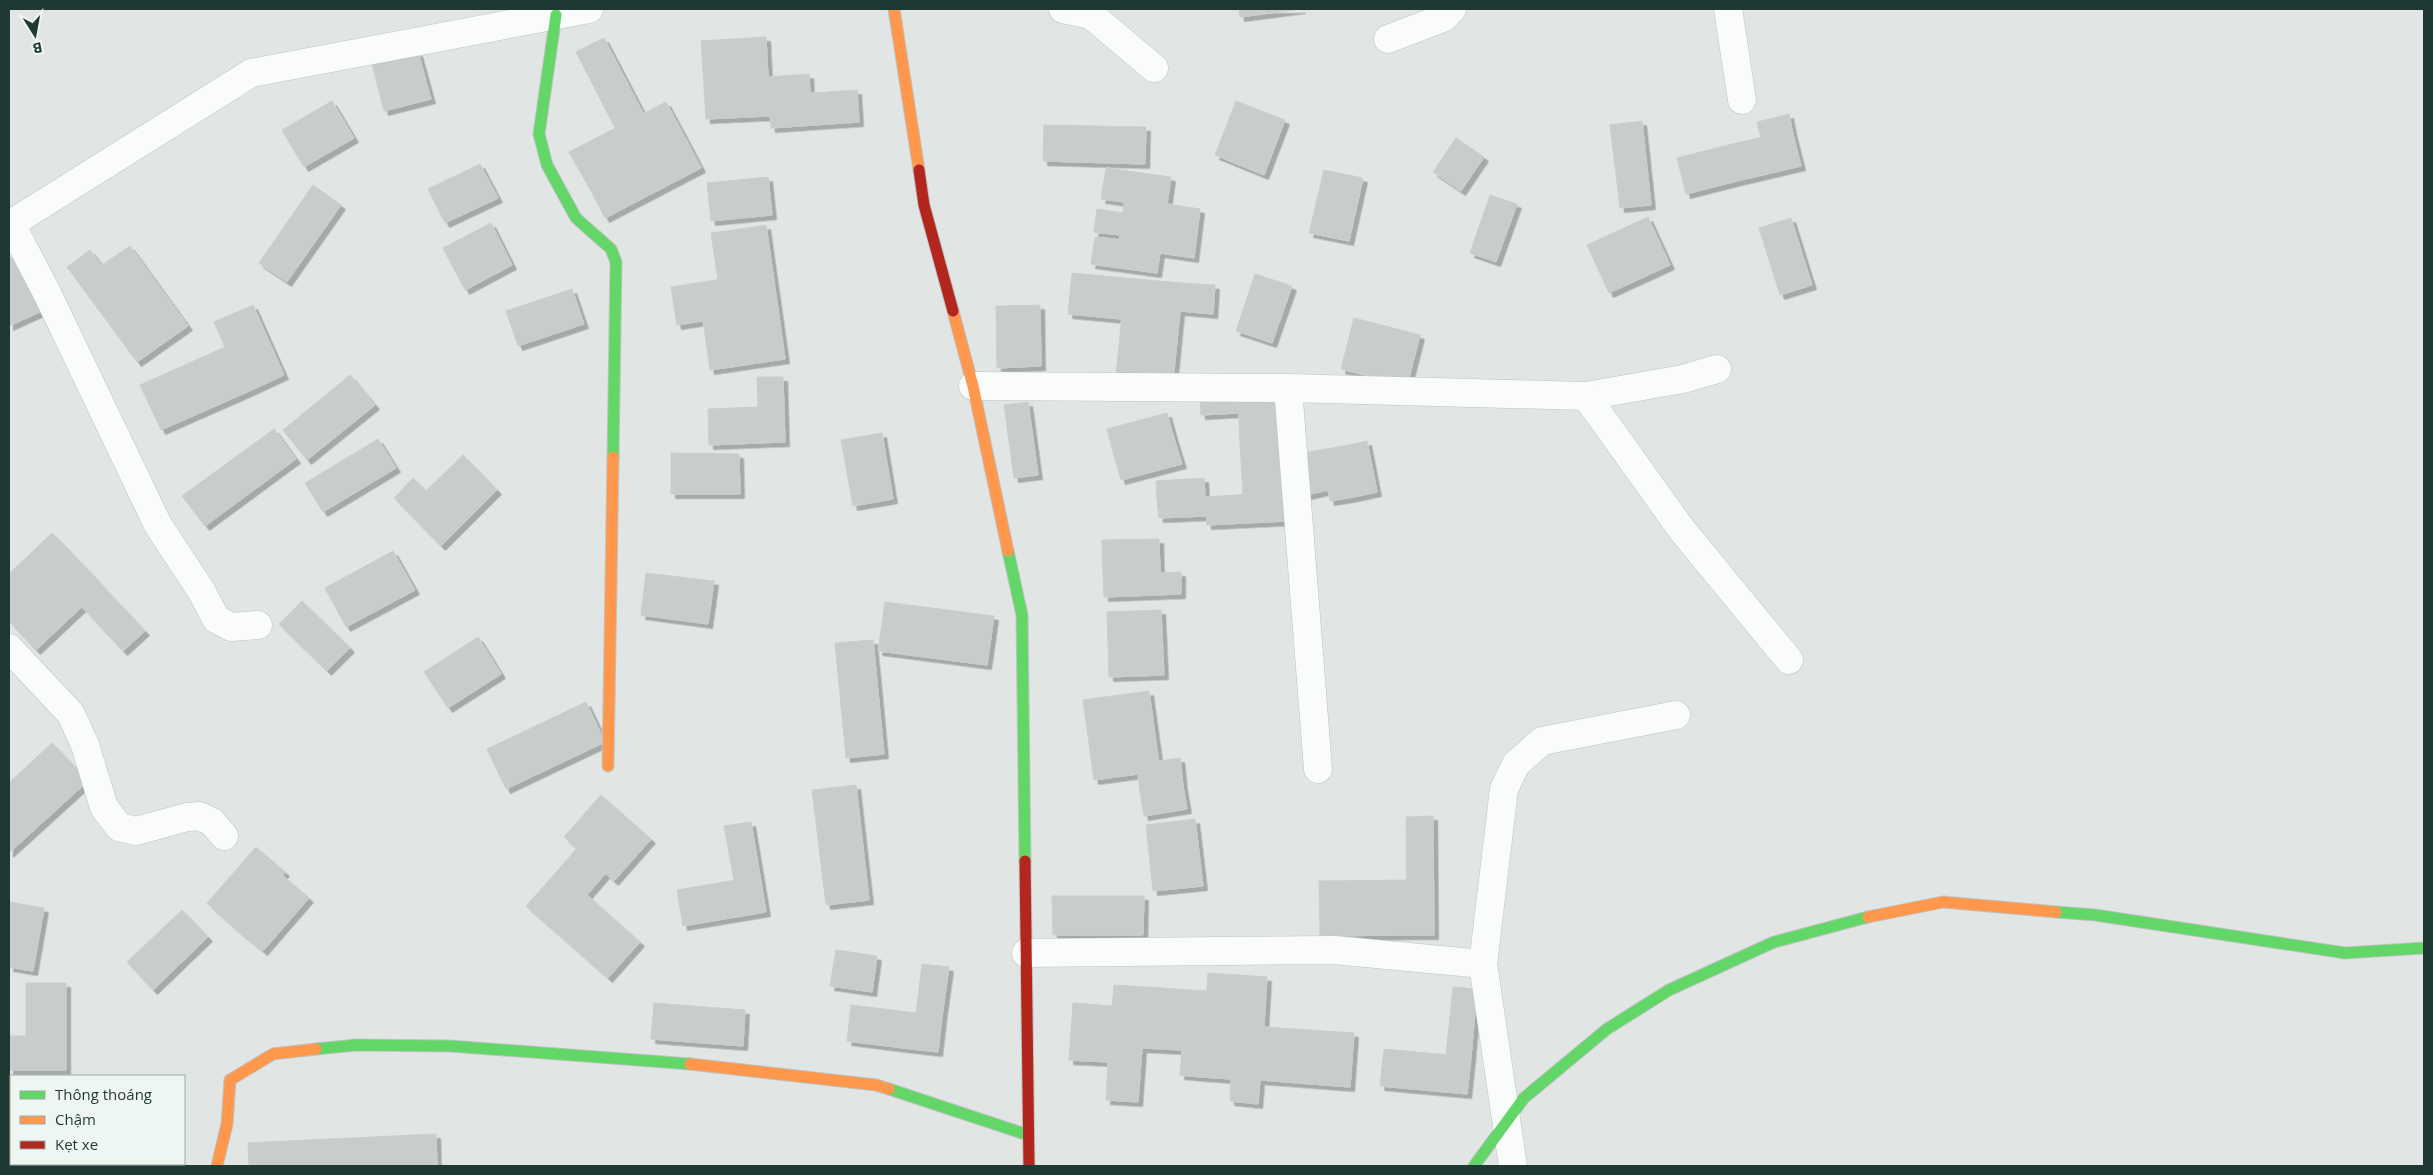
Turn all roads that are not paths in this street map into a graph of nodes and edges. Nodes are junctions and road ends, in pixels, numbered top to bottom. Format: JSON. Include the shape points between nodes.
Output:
{"nodes":[{"id":1,"x":589,"y":9,"type":"edge"},
{"id":2,"x":894,"y":9,"type":"edge"},
{"id":3,"x":1063,"y":9,"type":"edge"},
{"id":4,"x":1452,"y":9,"type":"edge"},
{"id":5,"x":1728,"y":9,"type":"edge"},
{"id":6,"x":556,"y":15,"type":"junction"},
{"id":7,"x":1388,"y":39,"type":"dead end"},
{"id":8,"x":1154,"y":68,"type":"dead end"},
{"id":9,"x":1742,"y":100,"type":"dead end"},
{"id":10,"x":10,"y":224,"type":"edge"},
{"id":11,"x":1718,"y":368,"type":"dead end"},
{"id":12,"x":973,"y":386,"type":"junction"},
{"id":13,"x":1288,"y":388,"type":"junction"},
{"id":14,"x":1586,"y":396,"type":"junction"},
{"id":15,"x":258,"y":625,"type":"dead end"},
{"id":16,"x":9,"y":648,"type":"edge"},
{"id":17,"x":1789,"y":660,"type":"dead end"},
{"id":18,"x":1676,"y":715,"type":"dead end"},
{"id":19,"x":608,"y":766,"type":"dead end"},
{"id":20,"x":1318,"y":769,"type":"dead end"},
{"id":21,"x":224,"y":836,"type":"dead end"},
{"id":22,"x":2424,"y":948,"type":"edge"},
{"id":23,"x":1026,"y":953,"type":"junction"},
{"id":24,"x":1483,"y":964,"type":"junction"},
{"id":25,"x":1506,"y":1122,"type":"junction"},
{"id":26,"x":1028,"y":1135,"type":"junction"},
{"id":27,"x":217,"y":1166,"type":"edge"},
{"id":28,"x":1029,"y":1166,"type":"edge"},
{"id":29,"x":1474,"y":1166,"type":"edge"},
{"id":30,"x":1513,"y":1166,"type":"edge"}],
"edges":[{"from":1,"to":6,"type":"street"},
{"from":2,"to":12,"type":"street","via":[[924,205]]},
{"from":3,"to":8,"type":"street","via":[[1090,15]]},
{"from":4,"to":7,"type":"street","via":[[1443,18]]},
{"from":5,"to":9,"type":"street"},
{"from":6,"to":10,"type":"street","via":[[251,73]]},
{"from":6,"to":19,"type":"street","via":[[539,134],[547,165],[576,218],[611,249],[616,262]]},
{"from":10,"to":15,"type":"street","via":[[47,293],[158,525],[216,619],[231,627]]},
{"from":11,"to":14,"type":"street","via":[[1683,378]]},
{"from":12,"to":13,"type":"street"},
{"from":12,"to":23,"type":"street","via":[[1022,615]]},
{"from":13,"to":14,"type":"street"},
{"from":13,"to":20,"type":"street"},
{"from":14,"to":17,"type":"street","via":[[1682,530]]},
{"from":16,"to":21,"type":"street","via":[[71,714],[85,745],[104,806],[119,827],[136,831],[199,816],[212,822]]},
{"from":18,"to":24,"type":"street","via":[[1542,742],[1516,764],[1504,789]]},
{"from":22,"to":25,"type":"street","via":[[2345,954],[2094,915],[1944,902],[1843,922],[1774,942],[1669,990],[1607,1029],[1524,1098]]},
{"from":23,"to":24,"type":"street","via":[[1334,950]]},
{"from":23,"to":26,"type":"street"},
{"from":24,"to":25,"type":"street"},
{"from":25,"to":29,"type":"street"},
{"from":25,"to":30,"type":"street"},
{"from":26,"to":27,"type":"street","via":[[876,1086],[659,1061],[450,1046],[356,1046],[273,1054],[230,1080],[227,1124]]},
{"from":26,"to":28,"type":"street"}]}
